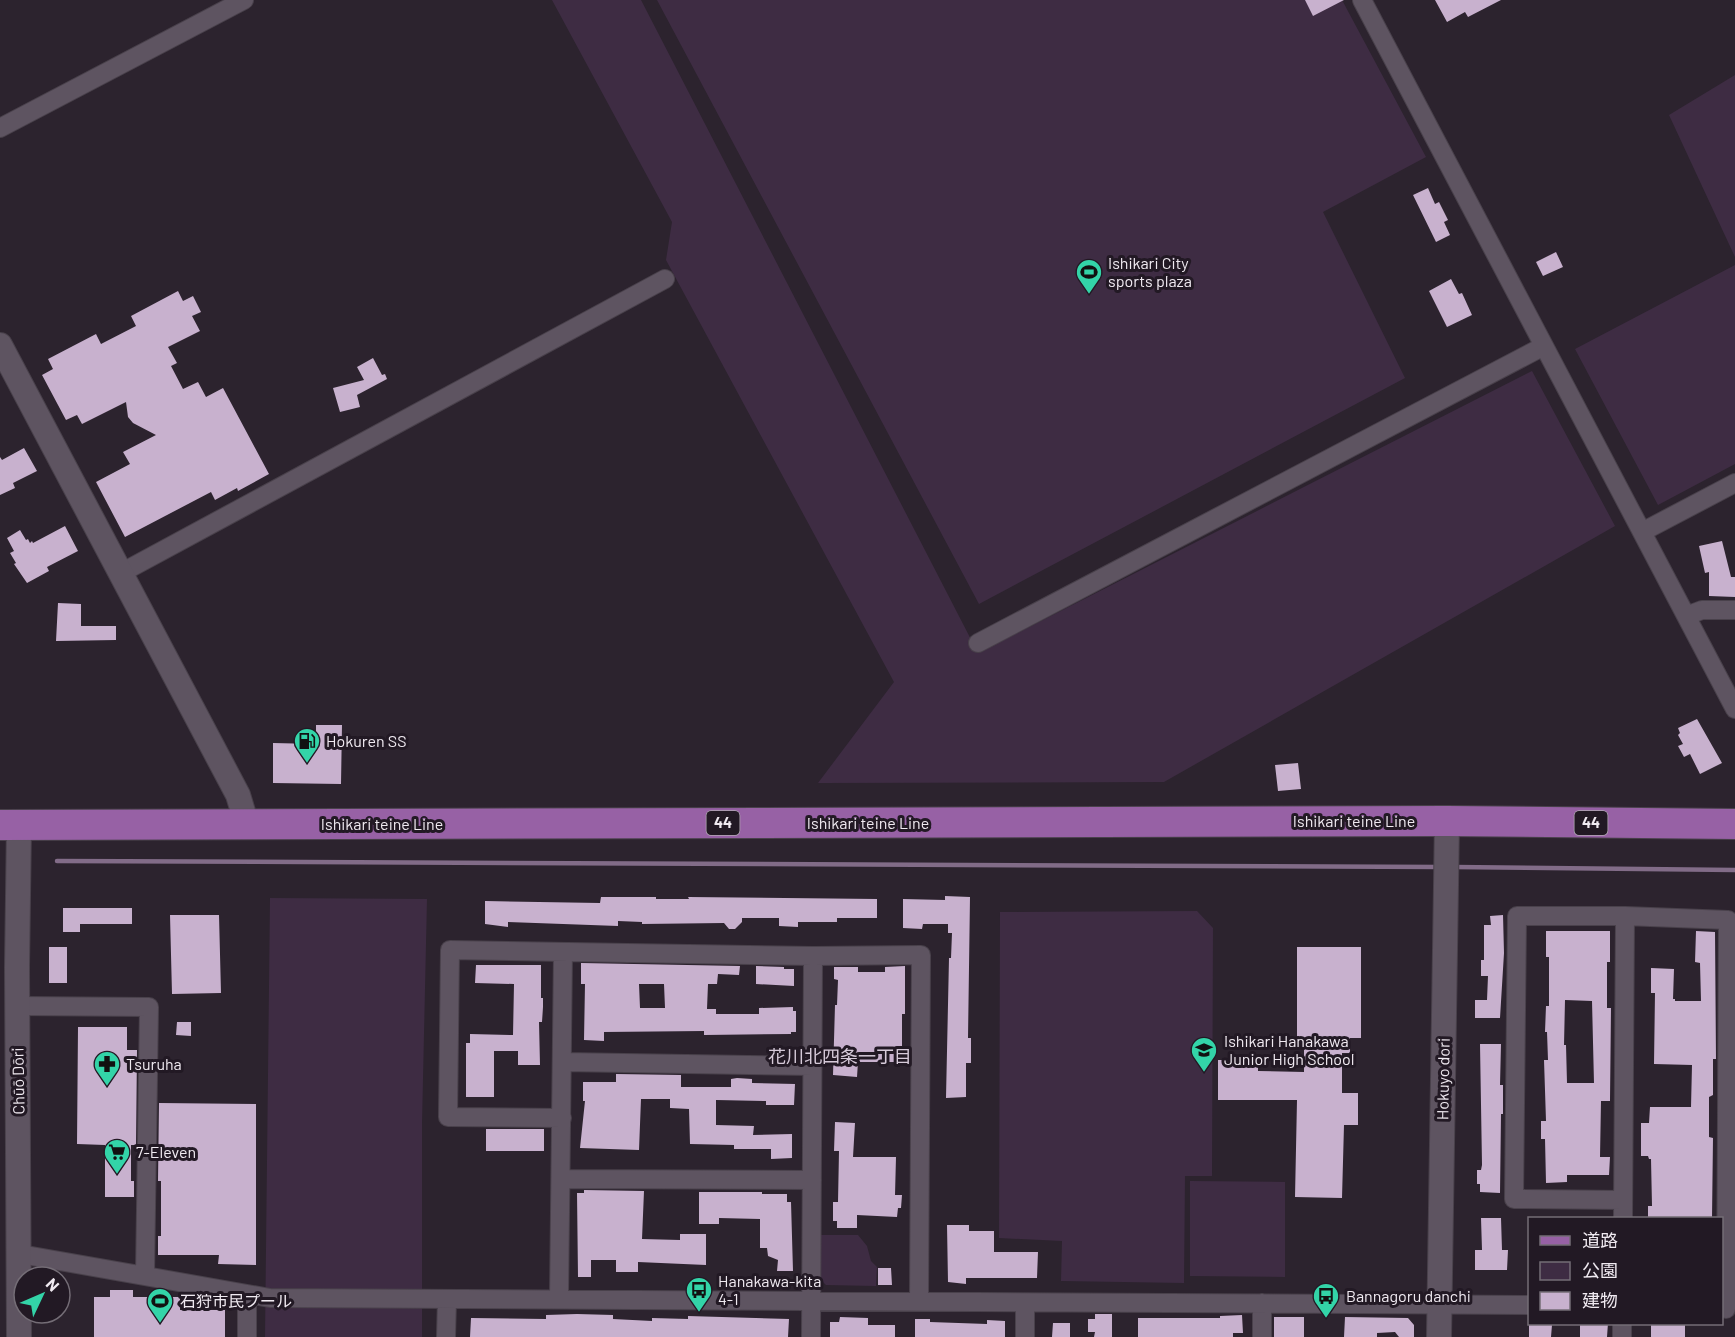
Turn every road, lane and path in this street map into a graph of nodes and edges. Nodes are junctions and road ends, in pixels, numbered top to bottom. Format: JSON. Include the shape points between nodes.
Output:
{"nodes":[{"id":1,"x":244,"y":0,"type":"edge"},
{"id":2,"x":1362,"y":0,"type":"edge"},
{"id":3,"x":0,"y":129,"type":"edge"},
{"id":4,"x":665,"y":279,"type":"dead end"},
{"id":5,"x":0,"y":345,"type":"edge"},
{"id":6,"x":1544,"y":346,"type":"junction"},
{"id":7,"x":1735,"y":483,"type":"edge"},
{"id":8,"x":1642,"y":532,"type":"junction"},
{"id":9,"x":121,"y":573,"type":"junction"},
{"id":10,"x":1735,"y":610,"type":"edge"},
{"id":11,"x":1686,"y":616,"type":"junction"},
{"id":12,"x":978,"y":643,"type":"dead end"},
{"id":13,"x":1735,"y":709,"type":"edge"},
{"id":14,"x":1447,"y":821,"type":"junction"},
{"id":15,"x":1735,"y":824,"type":"edge"},
{"id":16,"x":10,"y":825,"type":"edge"},
{"id":17,"x":247,"y":825,"type":"junction"},
{"id":18,"x":1625,"y":916,"type":"junction"},
{"id":19,"x":563,"y":952,"type":"junction"},
{"id":20,"x":813,"y":956,"type":"junction"},
{"id":21,"x":9,"y":967,"type":"edge"},
{"id":22,"x":18,"y":1006,"type":"junction"},
{"id":23,"x":562,"y":1062,"type":"junction"},
{"id":24,"x":812,"y":1066,"type":"junction"},
{"id":25,"x":562,"y":1118,"type":"junction"},
{"id":26,"x":561,"y":1179,"type":"junction"},
{"id":27,"x":812,"y":1180,"type":"junction"},
{"id":28,"x":1623,"y":1200,"type":"junction"},
{"id":29,"x":1623,"y":1217,"type":"edge"},
{"id":30,"x":10,"y":1254,"type":"edge"},
{"id":31,"x":146,"y":1276,"type":"junction"},
{"id":32,"x":247,"y":1294,"type":"junction"},
{"id":33,"x":447,"y":1299,"type":"junction"},
{"id":34,"x":559,"y":1299,"type":"junction"},
{"id":35,"x":811,"y":1301,"type":"junction"},
{"id":36,"x":919,"y":1302,"type":"junction"},
{"id":37,"x":1025,"y":1303,"type":"junction"},
{"id":38,"x":1262,"y":1303,"type":"junction"},
{"id":39,"x":1439,"y":1304,"type":"junction"},
{"id":40,"x":1528,"y":1305,"type":"edge"},
{"id":41,"x":1728,"y":1309,"type":"edge"},
{"id":42,"x":19,"y":1337,"type":"edge"},
{"id":43,"x":247,"y":1337,"type":"edge"},
{"id":44,"x":446,"y":1337,"type":"edge"},
{"id":45,"x":811,"y":1337,"type":"edge"},
{"id":46,"x":1025,"y":1337,"type":"edge"},
{"id":47,"x":1262,"y":1337,"type":"edge"},
{"id":48,"x":1439,"y":1337,"type":"edge"}],
"edges":[{"from":1,"to":3,"type":"street"},
{"from":2,"to":6,"type":"street"},
{"from":4,"to":9,"type":"street"},
{"from":5,"to":9,"type":"street"},
{"from":6,"to":8,"type":"street"},
{"from":6,"to":12,"type":"street"},
{"from":7,"to":8,"type":"street"},
{"from":8,"to":11,"type":"street"},
{"from":9,"to":17,"type":"street","via":[[238,795]]},
{"from":10,"to":11,"type":"street","via":[[1702,610]]},
{"from":11,"to":13,"type":"street"},
{"from":14,"to":15,"type":"main road","name":"Ishikari teine Line","number":"44"},
{"from":14,"to":17,"type":"main road","name":"Ishikari teine Line","number":"44"},
{"from":14,"to":39,"type":"street","name":"Hokuyo dori"},
{"from":16,"to":17,"type":"main road","name":"Ishikari teine Line","number":"44"},
{"from":16,"to":21,"type":"street","name":"Chūō Dōri"},
{"from":18,"to":28,"type":"street"},
{"from":18,"to":28,"type":"street","via":[[1517,916],[1514,1199]]},
{"from":18,"to":41,"type":"street","via":[[1728,920]]},
{"from":19,"to":20,"type":"street"},
{"from":19,"to":23,"type":"street"},
{"from":19,"to":25,"type":"street","via":[[450,950],[448,1118]]},
{"from":20,"to":24,"type":"street"},
{"from":20,"to":36,"type":"street","via":[[921,955]]},
{"from":21,"to":22,"type":"street","name":"Chūō Dōri"},
{"from":22,"to":30,"type":"street","name":"Chūō Dōri"},
{"from":22,"to":31,"type":"street","via":[[149,1008]]},
{"from":23,"to":24,"type":"street"},
{"from":23,"to":25,"type":"street"},
{"from":24,"to":27,"type":"street"},
{"from":25,"to":26,"type":"street"},
{"from":26,"to":27,"type":"street"},
{"from":26,"to":34,"type":"street"},
{"from":27,"to":35,"type":"street"},
{"from":28,"to":29,"type":"street"},
{"from":30,"to":31,"type":"street"},
{"from":30,"to":42,"type":"street","name":"Chūō Dōri"},
{"from":31,"to":32,"type":"street"},
{"from":32,"to":33,"type":"street","via":[[270,1298]]},
{"from":32,"to":43,"type":"street"},
{"from":33,"to":34,"type":"street"},
{"from":33,"to":44,"type":"street"},
{"from":34,"to":35,"type":"street"},
{"from":35,"to":36,"type":"street"},
{"from":35,"to":45,"type":"street"},
{"from":36,"to":37,"type":"street"},
{"from":37,"to":38,"type":"street"},
{"from":37,"to":46,"type":"street"},
{"from":38,"to":39,"type":"street"},
{"from":38,"to":47,"type":"street"},
{"from":39,"to":40,"type":"street"},
{"from":39,"to":48,"type":"street","name":"Hokuyo dori"}]}
